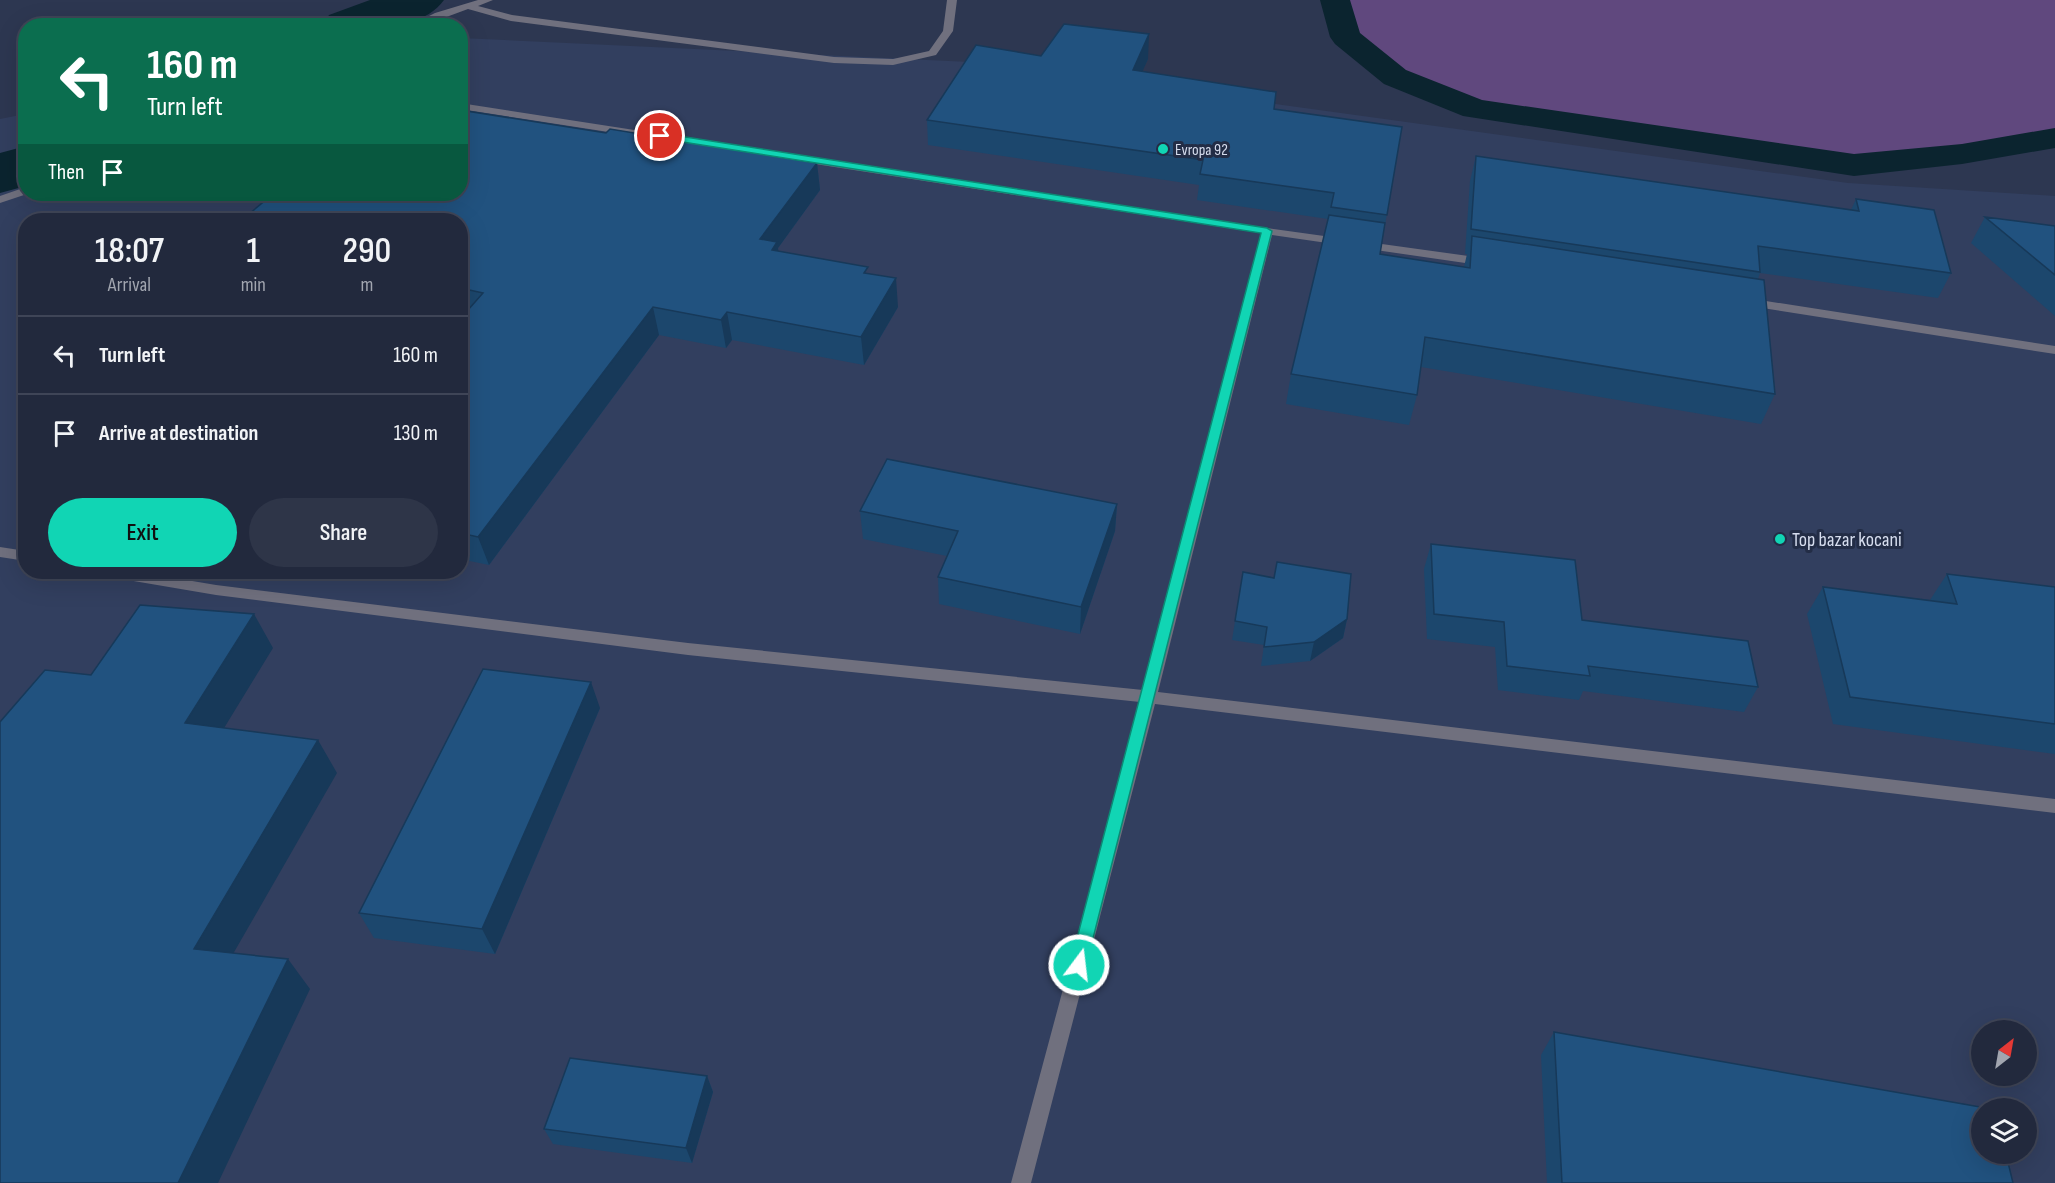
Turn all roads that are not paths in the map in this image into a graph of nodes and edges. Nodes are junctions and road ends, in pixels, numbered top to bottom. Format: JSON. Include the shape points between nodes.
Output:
{"nodes":[{"id":1,"x":488,"y":0,"type":"edge"},
{"id":2,"x":952,"y":0,"type":"edge"},
{"id":3,"x":468,"y":6,"type":"junction"},
{"id":4,"x":435,"y":18,"type":"edge"},
{"id":5,"x":468,"y":107,"type":"edge"},
{"id":6,"x":18,"y":193,"type":"edge"},
{"id":7,"x":0,"y":200,"type":"edge"},
{"id":8,"x":1267,"y":231,"type":"junction"},
{"id":9,"x":1503,"y":264,"type":"edge"},
{"id":10,"x":1738,"y":300,"type":"edge"},
{"id":11,"x":2055,"y":350,"type":"edge"},
{"id":12,"x":0,"y":552,"type":"edge"},
{"id":13,"x":18,"y":555,"type":"edge"},
{"id":14,"x":151,"y":579,"type":"edge"},
{"id":15,"x":1149,"y":698,"type":"junction"},
{"id":16,"x":2055,"y":806,"type":"edge"},
{"id":17,"x":1021,"y":1183,"type":"edge"}],
"edges":[{"from":1,"to":3,"type":"street"},
{"from":2,"to":3,"type":"street","via":[[948,31],[932,53],[893,62],[834,60],[729,48],[512,18]]},
{"from":3,"to":4,"type":"street"},
{"from":5,"to":8,"type":"street"},
{"from":6,"to":7,"type":"street"},
{"from":8,"to":9,"type":"street"},
{"from":8,"to":15,"type":"street"},
{"from":10,"to":11,"type":"street"},
{"from":12,"to":13,"type":"street"},
{"from":14,"to":15,"type":"street","via":[[664,646]]},
{"from":15,"to":16,"type":"street"},
{"from":15,"to":17,"type":"street"}]}
